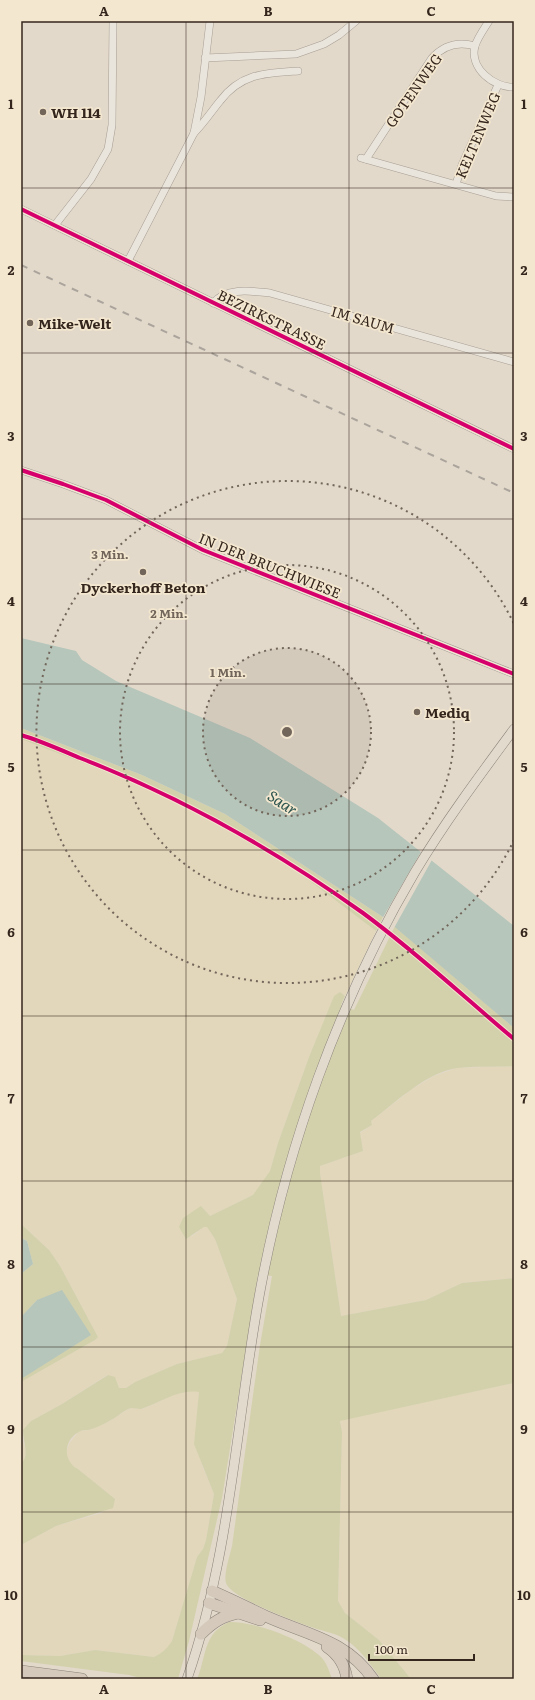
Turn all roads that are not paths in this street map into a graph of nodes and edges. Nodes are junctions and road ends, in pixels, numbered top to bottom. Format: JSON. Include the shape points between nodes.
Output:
{"nodes":[{"id":1,"x":113,"y":21,"type":"edge"},
{"id":2,"x":210,"y":21,"type":"edge"},
{"id":3,"x":356,"y":21,"type":"edge"},
{"id":4,"x":489,"y":21,"type":"edge"},
{"id":5,"x":475,"y":46,"type":"junction"},
{"id":6,"x":206,"y":58,"type":"junction"},
{"id":7,"x":298,"y":71,"type":"dead end"},
{"id":8,"x":498,"y":85,"type":"junction"},
{"id":9,"x":514,"y":87,"type":"edge"},
{"id":10,"x":194,"y":133,"type":"junction"},
{"id":11,"x":419,"y":175,"type":"joint"},
{"id":12,"x":456,"y":184,"type":"junction"},
{"id":13,"x":514,"y":197,"type":"edge"},
{"id":14,"x":21,"y":209,"type":"edge"},
{"id":15,"x":55,"y":225,"type":"junction"},
{"id":16,"x":128,"y":261,"type":"junction"},
{"id":17,"x":213,"y":303,"type":"junction"},
{"id":18,"x":514,"y":362,"type":"edge"},
{"id":19,"x":514,"y":449,"type":"edge"},
{"id":20,"x":21,"y":470,"type":"edge"},
{"id":21,"x":514,"y":674,"type":"edge"},
{"id":22,"x":514,"y":729,"type":"edge"},
{"id":23,"x":212,"y":1591,"type":"junction"},
{"id":24,"x":209,"y":1603,"type":"junction"},
{"id":25,"x":239,"y":1613,"type":"junction"},
{"id":26,"x":201,"y":1634,"type":"junction"},
{"id":27,"x":21,"y":1671,"type":"edge"},
{"id":28,"x":187,"y":1678,"type":"edge"},
{"id":29,"x":82,"y":1679,"type":"edge"},
{"id":30,"x":347,"y":1679,"type":"edge"},
{"id":31,"x":373,"y":1679,"type":"edge"}],
"edges":[{"from":1,"to":15,"type":"street","via":[[112,125],[108,149],[91,179]]},
{"from":2,"to":6,"type":"street"},
{"from":3,"to":6,"type":"street","via":[[324,44],[296,54]]},
{"from":4,"to":5,"type":"street"},
{"from":5,"to":8,"type":"street","via":[[475,57],[481,70],[489,80]]},
{"from":5,"to":11,"type":"street","name":"GOTENWEG","via":[[459,43],[439,50],[363,159]]},
{"from":6,"to":10,"type":"street"},
{"from":7,"to":10,"type":"street","via":[[266,73],[238,83],[227,92]]},
{"from":8,"to":9,"type":"street"},
{"from":8,"to":12,"type":"street","name":"KELTENWEG"},
{"from":10,"to":16,"type":"street"},
{"from":11,"to":12,"type":"street","name":"KELTENWEG"},
{"from":12,"to":13,"type":"street","name":"KELTENWEG","via":[[496,196]]},
{"from":14,"to":15,"type":"street","name":"BEZIRKSTRASSE"},
{"from":15,"to":16,"type":"street","name":"BEZIRKSTRASSE"},
{"from":16,"to":17,"type":"street","name":"BEZIRKSTRASSE"},
{"from":17,"to":18,"type":"street","name":"IM SAUM","via":[[220,296],[238,291],[270,293]]},
{"from":17,"to":19,"type":"street","name":"BEZIRKSTRASSE"},
{"from":20,"to":21,"type":"street","name":"IN DER BRUCHWIESE","via":[[106,500],[203,550]]},
{"from":22,"to":23,"type":"main road","via":[[471,787],[415,872],[372,953],[322,1067],[292,1157],[264,1275]]},
{"from":23,"to":24,"type":"main road"},
{"from":23,"to":31,"type":"highway","via":[[324,1639],[352,1657]]},
{"from":24,"to":25,"type":"highway"},
{"from":24,"to":26,"type":"main road"},
{"from":25,"to":26,"type":"highway","via":[[218,1619]]},
{"from":25,"to":30,"type":"highway","via":[[322,1644],[340,1659]]},
{"from":26,"to":28,"type":"main road"},
{"from":27,"to":29,"type":"highway"}]}
